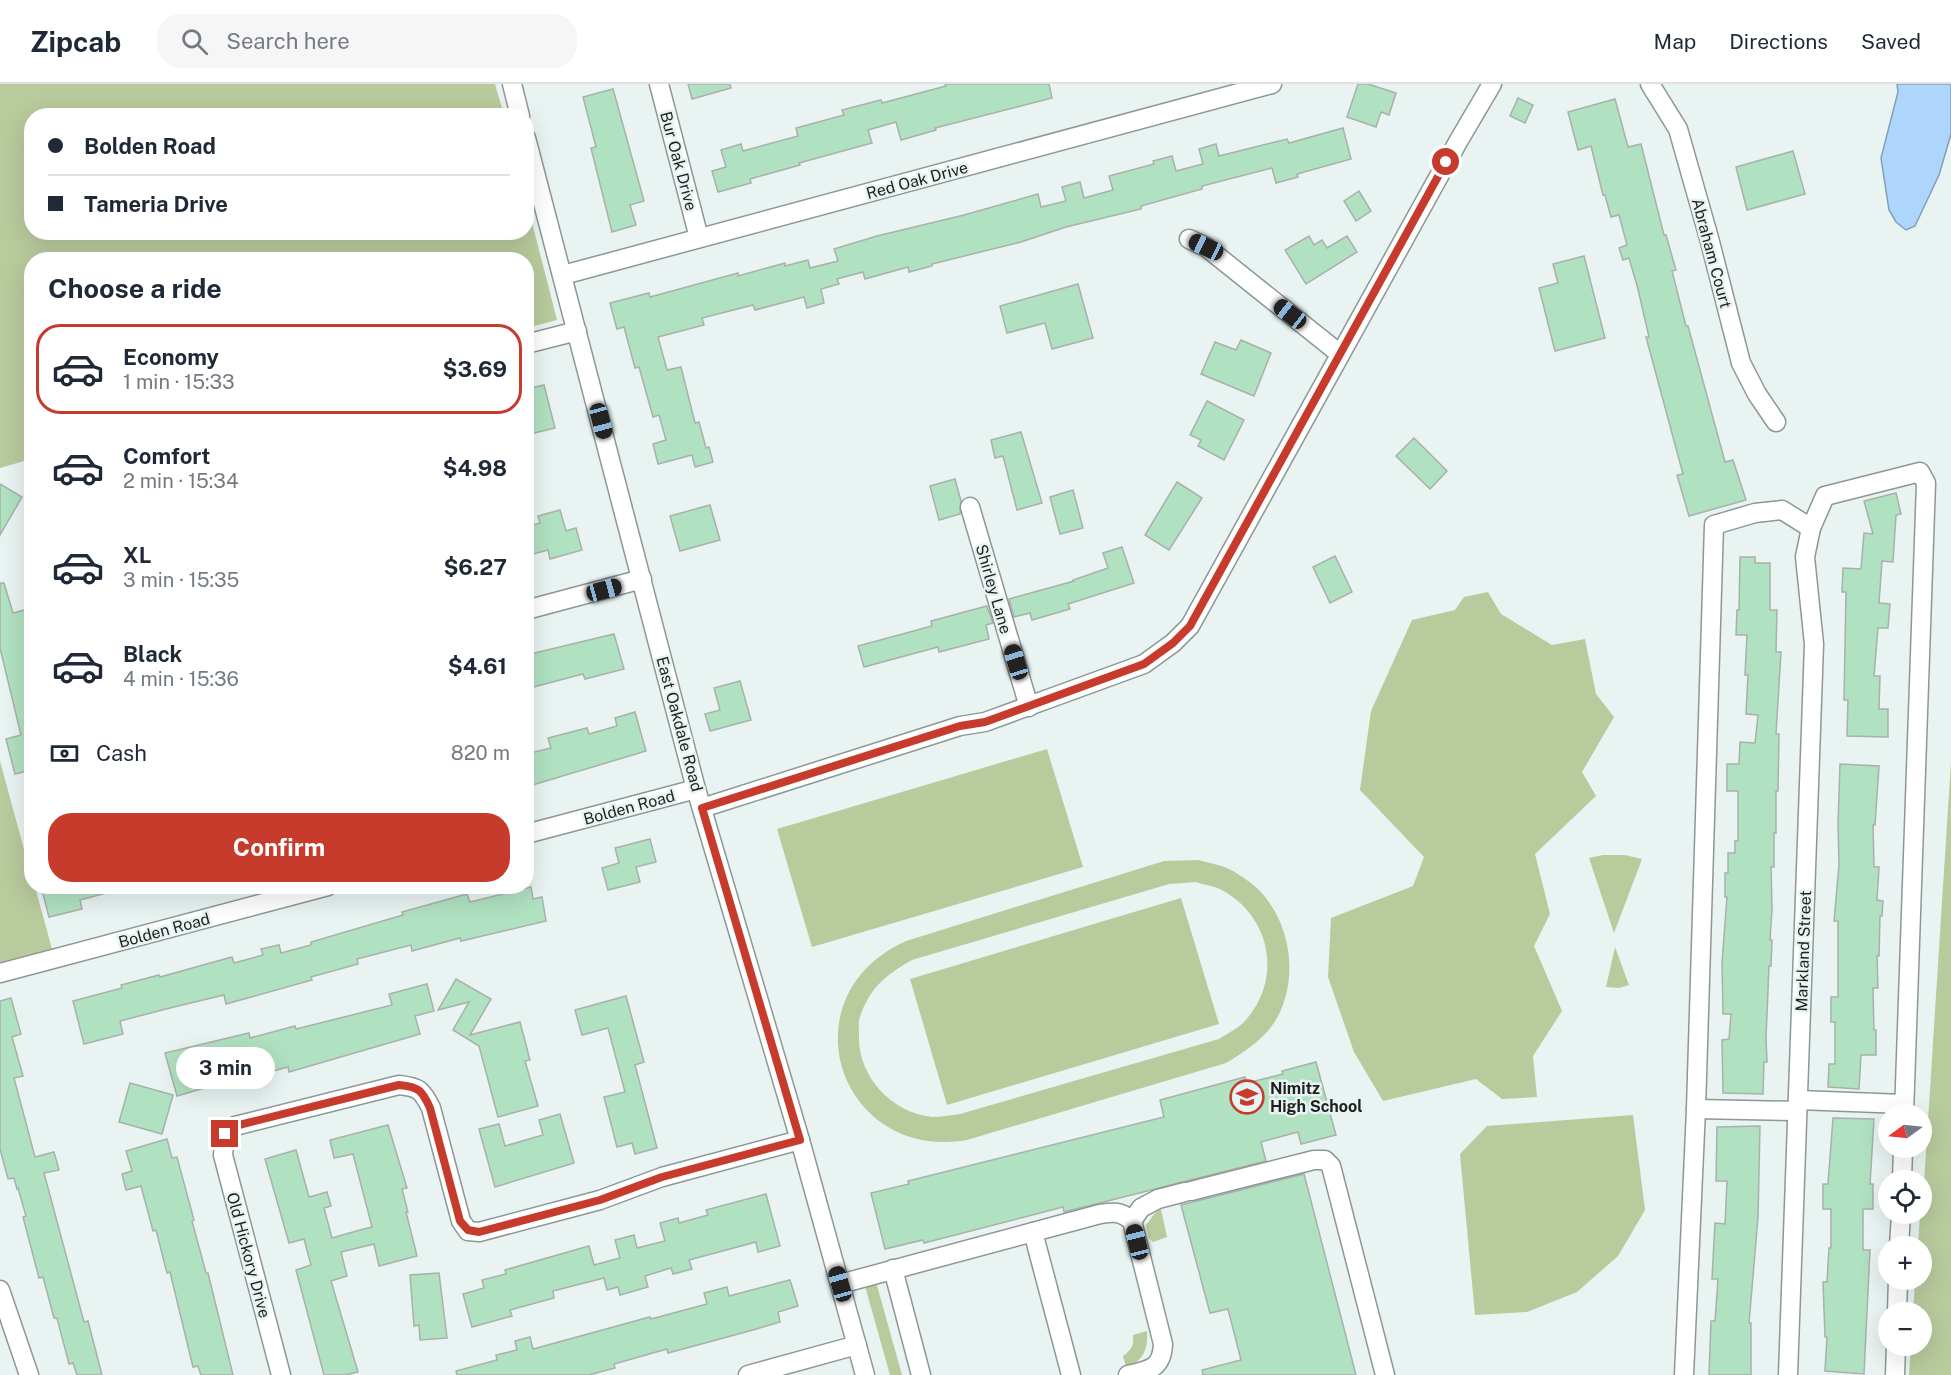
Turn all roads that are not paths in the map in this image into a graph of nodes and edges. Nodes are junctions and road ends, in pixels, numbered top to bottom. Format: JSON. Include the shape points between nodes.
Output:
{"nodes":[{"id":1,"x":512,"y":84,"type":"edge"},
{"id":2,"x":659,"y":84,"type":"edge"},
{"id":3,"x":1272,"y":84,"type":"edge"},
{"id":4,"x":1492,"y":84,"type":"edge"},
{"id":5,"x":1650,"y":84,"type":"edge"},
{"id":6,"x":518,"y":108,"type":"edge"},
{"id":7,"x":534,"y":168,"type":"edge"},
{"id":8,"x":699,"y":238,"type":"junction"},
{"id":9,"x":1189,"y":239,"type":"dead end"},
{"id":10,"x":563,"y":275,"type":"junction"},
{"id":11,"x":577,"y":331,"type":"junction"},
{"id":12,"x":534,"y":342,"type":"edge"},
{"id":13,"x":1340,"y":354,"type":"junction"},
{"id":14,"x":1776,"y":422,"type":"dead end"},
{"id":15,"x":970,"y":507,"type":"dead end"},
{"id":16,"x":1811,"y":528,"type":"junction"},
{"id":17,"x":642,"y":579,"type":"junction"},
{"id":18,"x":534,"y":608,"type":"edge"},
{"id":19,"x":1029,"y":706,"type":"junction"},
{"id":20,"x":696,"y":789,"type":"junction"},
{"id":21,"x":702,"y":808,"type":"junction"},
{"id":22,"x":534,"y":832,"type":"edge"},
{"id":23,"x":298,"y":894,"type":"edge"},
{"id":24,"x":0,"y":973,"type":"edge"},
{"id":25,"x":1904,"y":1104,"type":"edge"},
{"id":26,"x":1798,"y":1105,"type":"junction"},
{"id":27,"x":1878,"y":1108,"type":"edge"},
{"id":28,"x":1696,"y":1109,"type":"junction"},
{"id":29,"x":800,"y":1140,"type":"junction"},
{"id":30,"x":1132,"y":1221,"type":"junction"},
{"id":31,"x":1033,"y":1232,"type":"junction"},
{"id":32,"x":893,"y":1269,"type":"junction"},
{"id":33,"x":840,"y":1284,"type":"junction"},
{"id":34,"x":0,"y":1290,"type":"edge"},
{"id":35,"x":857,"y":1346,"type":"junction"},
{"id":36,"x":1896,"y":1356,"type":"edge"},
{"id":37,"x":29,"y":1375,"type":"edge"},
{"id":38,"x":281,"y":1375,"type":"edge"},
{"id":39,"x":748,"y":1375,"type":"edge"},
{"id":40,"x":865,"y":1375,"type":"edge"},
{"id":41,"x":921,"y":1375,"type":"edge"},
{"id":42,"x":1071,"y":1375,"type":"edge"},
{"id":43,"x":1128,"y":1375,"type":"edge"},
{"id":44,"x":1385,"y":1375,"type":"edge"},
{"id":45,"x":1684,"y":1375,"type":"edge"},
{"id":46,"x":1788,"y":1375,"type":"edge"},
{"id":47,"x":1895,"y":1375,"type":"edge"}],
"edges":[{"from":1,"to":6,"type":"street"},
{"from":2,"to":8,"type":"street","name":"Bur Oak Drive"},
{"from":3,"to":8,"type":"street","name":"Red Oak Drive"},
{"from":4,"to":13,"type":"street"},
{"from":5,"to":14,"type":"street","name":"Abraham Court","via":[[1678,129],[1741,363]]},
{"from":7,"to":10,"type":"street","name":"East Oakdale Road"},
{"from":8,"to":10,"type":"street","name":"Red Oak Drive"},
{"from":9,"to":13,"type":"street","via":[[1206,247]]},
{"from":10,"to":11,"type":"street","name":"East Oakdale Road"},
{"from":11,"to":12,"type":"street"},
{"from":11,"to":17,"type":"street","name":"East Oakdale Road"},
{"from":13,"to":19,"type":"street","via":[[1190,626],[1144,664]]},
{"from":15,"to":19,"type":"street","name":"Shirley Lane"},
{"from":16,"to":25,"type":"street","name":"Markland Street","via":[[1825,496],[1920,472],[1926,483]]},
{"from":16,"to":26,"type":"street","name":"Markland Street","via":[[1805,557],[1814,644]]},
{"from":16,"to":28,"type":"street","via":[[1782,510],[1714,525]]},
{"from":17,"to":18,"type":"street"},
{"from":17,"to":20,"type":"street","name":"East Oakdale Road"},
{"from":19,"to":21,"type":"street"},
{"from":20,"to":21,"type":"street","name":"East Oakdale Road"},
{"from":20,"to":22,"type":"street","name":"Bolden Road"},
{"from":21,"to":29,"type":"street","name":"East Oakdale Road"},
{"from":23,"to":24,"type":"street","name":"Bolden Road"},
{"from":26,"to":27,"type":"street"},
{"from":26,"to":28,"type":"street"},
{"from":26,"to":46,"type":"street","name":"Markland Street"},
{"from":28,"to":45,"type":"street"},
{"from":29,"to":33,"type":"street","name":"East Oakdale Road"},
{"from":29,"to":38,"type":"street","name":"Old Hickory Drive","via":[[479,1232],[468,1230],[460,1221],[430,1108],[423,1093],[414,1086],[399,1085],[235,1126],[225,1134],[223,1155]]},
{"from":30,"to":31,"type":"street","via":[[1123,1213],[1113,1212]]},
{"from":30,"to":43,"type":"street","via":[[1163,1344],[1156,1366]]},
{"from":30,"to":44,"type":"street","via":[[1141,1208],[1158,1199],[1314,1160],[1325,1161],[1331,1166]]},
{"from":31,"to":32,"type":"street"},
{"from":31,"to":42,"type":"street"},
{"from":32,"to":33,"type":"street"},
{"from":32,"to":41,"type":"street"},
{"from":33,"to":35,"type":"street","name":"East Oakdale Road"},
{"from":34,"to":37,"type":"street"},
{"from":35,"to":39,"type":"street"},
{"from":35,"to":40,"type":"street","name":"East Oakdale Road"},
{"from":36,"to":47,"type":"street"}]}
